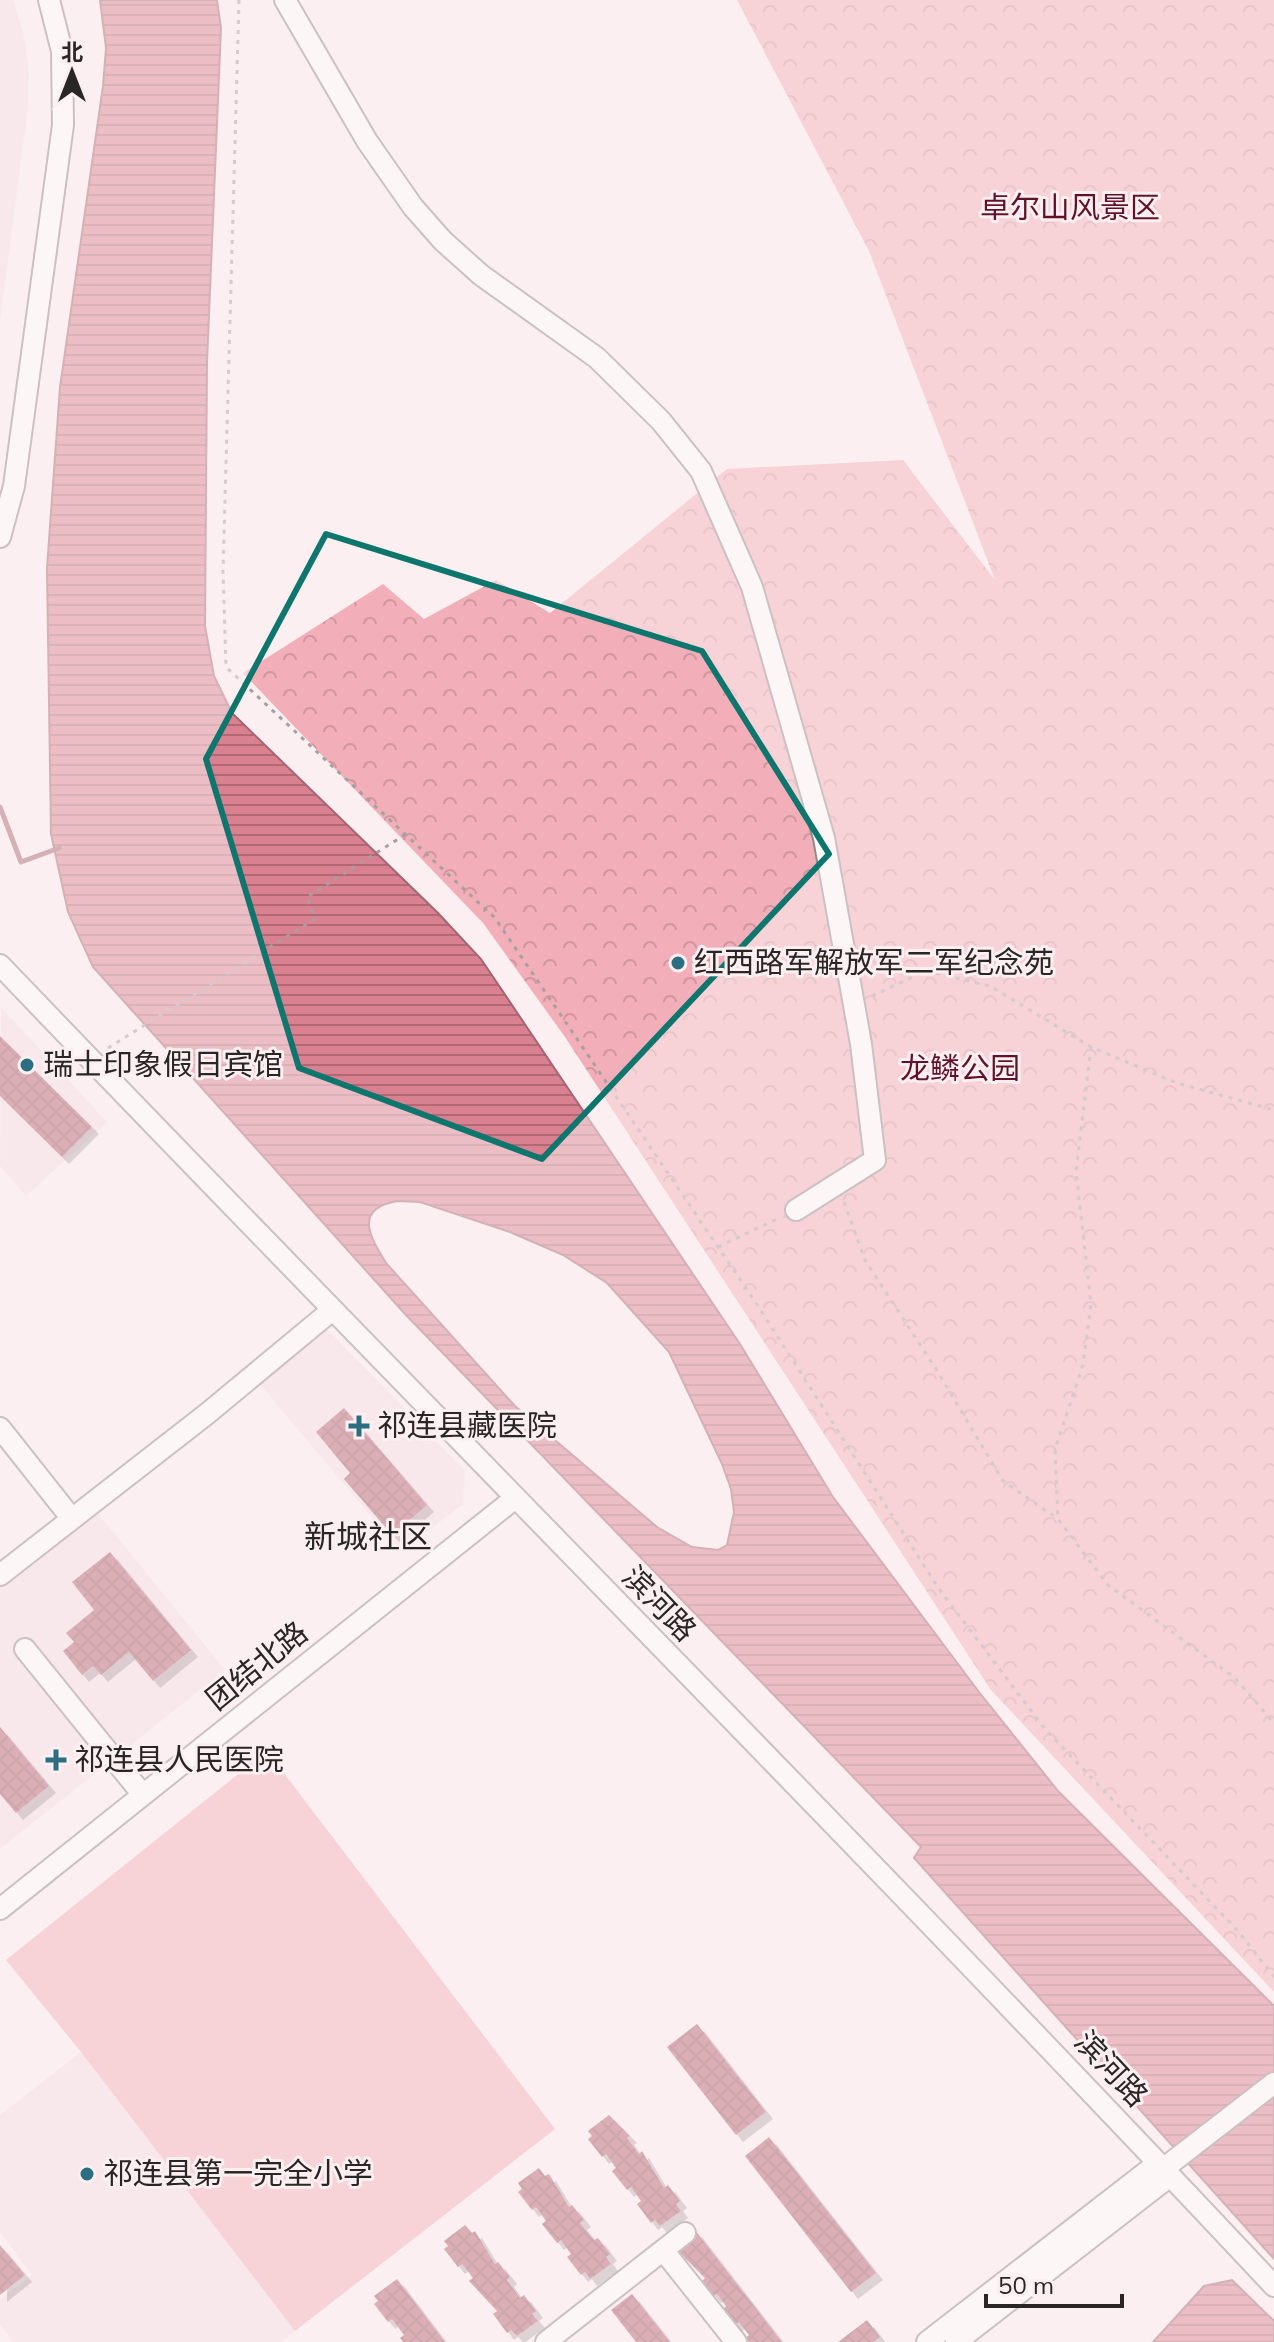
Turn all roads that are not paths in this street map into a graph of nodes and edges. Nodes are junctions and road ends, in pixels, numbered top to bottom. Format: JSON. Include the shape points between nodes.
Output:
{"nodes":[{"id":1,"x":49,"y":0,"type":"edge"},
{"id":2,"x":285,"y":0,"type":"edge"},
{"id":3,"x":0,"y":537,"type":"edge"},
{"id":4,"x":0,"y":965,"type":"edge"},
{"id":5,"x":796,"y":1210,"type":"road end"},
{"id":6,"x":331,"y":1311,"type":"junction"},
{"id":7,"x":0,"y":1428,"type":"edge"},
{"id":8,"x":514,"y":1499,"type":"junction"},
{"id":9,"x":72,"y":1519,"type":"junction"},
{"id":10,"x":0,"y":1575,"type":"edge"},
{"id":11,"x":25,"y":1649,"type":"dead end"},
{"id":12,"x":143,"y":1795,"type":"junction"},
{"id":13,"x":0,"y":1909,"type":"edge"},
{"id":14,"x":1274,"y":2083,"type":"edge"},
{"id":15,"x":1164,"y":2169,"type":"junction"},
{"id":16,"x":685,"y":2233,"type":"dead end"},
{"id":17,"x":663,"y":2250,"type":"junction"},
{"id":18,"x":1274,"y":2286,"type":"edge"},
{"id":19,"x":546,"y":2342,"type":"edge"},
{"id":20,"x":736,"y":2342,"type":"edge"},
{"id":21,"x":927,"y":2342,"type":"edge"},
{"id":22,"x":956,"y":2342,"type":"edge"}],
"edges":[{"from":1,"to":3,"type":"street","via":[[62,51],[63,125],[14,486]]},
{"from":2,"to":5,"type":"street","via":[[359,128],[423,218],[481,275],[608,368],[701,471],[757,602],[824,838],[875,1160]]},
{"from":4,"to":6,"type":"street","name":"滨河路"},
{"from":6,"to":8,"type":"street","name":"滨河路"},
{"from":6,"to":9,"type":"street"},
{"from":7,"to":9,"type":"street"},
{"from":8,"to":12,"type":"street","name":"团结北路"},
{"from":8,"to":15,"type":"street","name":"滨河路"},
{"from":9,"to":10,"type":"street"},
{"from":11,"to":12,"type":"street"},
{"from":12,"to":13,"type":"street","name":"团结北路"},
{"from":14,"to":15,"type":"street"},
{"from":15,"to":18,"type":"street","name":"滨河路"},
{"from":15,"to":21,"type":"street"},
{"from":15,"to":22,"type":"street"},
{"from":16,"to":17,"type":"street"},
{"from":17,"to":19,"type":"street"},
{"from":17,"to":20,"type":"street"}]}
